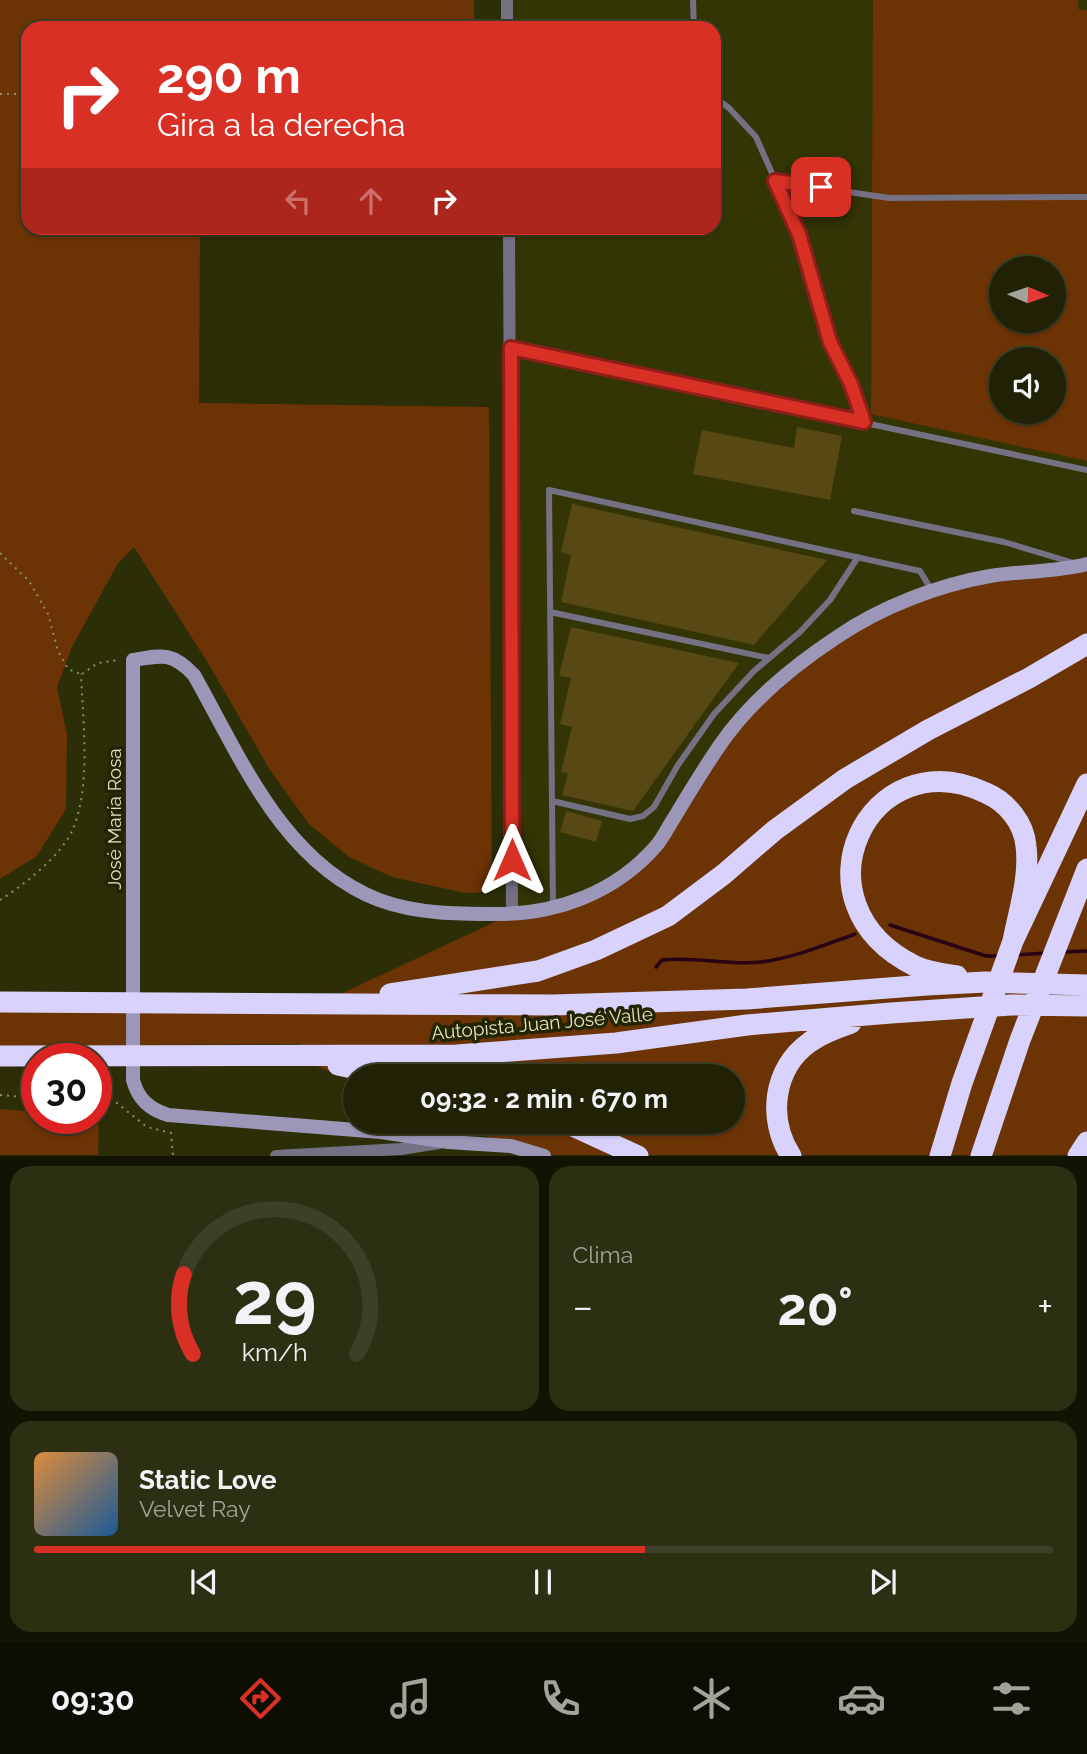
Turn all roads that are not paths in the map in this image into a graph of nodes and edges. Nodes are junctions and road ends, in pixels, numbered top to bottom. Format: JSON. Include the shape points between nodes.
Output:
{"nodes":[{"id":1,"x":507,"y":0,"type":"edge"},
{"id":2,"x":693,"y":0,"type":"edge"},
{"id":3,"x":507,"y":21,"type":"edge"},
{"id":4,"x":694,"y":21,"type":"edge"},
{"id":5,"x":721,"y":102,"type":"edge"},
{"id":6,"x":775,"y":181,"type":"junction"},
{"id":7,"x":1087,"y":197,"type":"edge"},
{"id":8,"x":509,"y":235,"type":"edge"},
{"id":9,"x":511,"y":348,"type":"junction"},
{"id":10,"x":864,"y":422,"type":"junction"},
{"id":11,"x":1087,"y":470,"type":"edge"},
{"id":12,"x":855,"y":511,"type":"dead end"},
{"id":13,"x":858,"y":557,"type":"junction"},
{"id":14,"x":1085,"y":565,"type":"edge"},
{"id":15,"x":932,"y":591,"type":"junction"},
{"id":16,"x":550,"y":612,"type":"junction"},
{"id":17,"x":1087,"y":644,"type":"edge"},
{"id":18,"x":769,"y":658,"type":"junction"},
{"id":19,"x":1087,"y":783,"type":"edge"},
{"id":20,"x":552,"y":801,"type":"junction"},
{"id":21,"x":1087,"y":869,"type":"edge"},
{"id":22,"x":553,"y":910,"type":"junction"},
{"id":23,"x":512,"y":914,"type":"junction"},
{"id":24,"x":1013,"y":941,"type":"junction"},
{"id":25,"x":986,"y":982,"type":"junction"},
{"id":26,"x":1087,"y":985,"type":"edge"},
{"id":27,"x":0,"y":1002,"type":"edge"},
{"id":28,"x":321,"y":1003,"type":"junction"},
{"id":29,"x":1087,"y":1006,"type":"edge"},
{"id":30,"x":891,"y":1013,"type":"junction"},
{"id":31,"x":0,"y":1056,"type":"edge"},
{"id":32,"x":295,"y":1057,"type":"junction"},
{"id":33,"x":343,"y":1066,"type":"edge"},
{"id":34,"x":962,"y":1083,"type":"junction"},
{"id":35,"x":590,"y":1134,"type":"edge"},
{"id":36,"x":447,"y":1142,"type":"junction"},
{"id":37,"x":1087,"y":1142,"type":"edge"},
{"id":38,"x":511,"y":1151,"type":"edge"},
{"id":39,"x":276,"y":1156,"type":"edge"},
{"id":40,"x":544,"y":1156,"type":"edge"},
{"id":41,"x":638,"y":1156,"type":"edge"},
{"id":42,"x":791,"y":1156,"type":"edge"},
{"id":43,"x":924,"y":1156,"type":"edge"},
{"id":44,"x":940,"y":1156,"type":"edge"},
{"id":45,"x":981,"y":1156,"type":"edge"},
{"id":46,"x":1077,"y":1156,"type":"edge"}],
"edges":[{"from":1,"to":3,"type":"street"},
{"from":2,"to":4,"type":"lane"},
{"from":5,"to":6,"type":"lane","via":[[756,137]]},
{"from":6,"to":7,"type":"lane","via":[[889,198]]},
{"from":6,"to":10,"type":"lane","via":[[799,234],[830,342]]},
{"from":8,"to":9,"type":"street"},
{"from":9,"to":10,"type":"lane"},
{"from":9,"to":23,"type":"street"},
{"from":10,"to":11,"type":"lane"},
{"from":12,"to":14,"type":"lane","via":[[1004,542]]},
{"from":13,"to":15,"type":"lane","via":[[920,571]]},
{"from":13,"to":16,"type":"lane","via":[[549,490]]},
{"from":13,"to":18,"type":"lane","via":[[830,600]]},
{"from":14,"to":15,"type":"main road","via":[[989,576]]},
{"from":15,"to":22,"type":"main road","via":[[840,635],[761,695],[721,744],[657,846],[617,880]]},
{"from":16,"to":18,"type":"lane"},
{"from":16,"to":20,"type":"lane"},
{"from":17,"to":28,"type":"highway","via":[[845,779],[668,916],[596,950],[538,971]]},
{"from":18,"to":20,"type":"lane","via":[[714,714],[654,807],[643,816],[630,819]]},
{"from":19,"to":24,"type":"highway"},
{"from":20,"to":22,"type":"lane"},
{"from":21,"to":45,"type":"highway","via":[[1020,1040]]},
{"from":22,"to":23,"type":"main road"},
{"from":23,"to":36,"type":"main road","name":"José María Rosa","via":[[448,914],[410,908],[380,901],[335,875],[276,817],[183,663],[163,655],[133,660],[133,1080],[140,1098],[168,1115],[381,1132]]},
{"from":24,"to":25,"type":"highway","via":[[1027,856],[1020,823],[1007,807],[977,788],[930,782],[887,800],[868,817],[855,839],[849,865],[852,895],[863,920],[877,939],[918,967]]},
{"from":24,"to":34,"type":"highway"},
{"from":25,"to":26,"type":"highway","name":"Autopista Juan José Valle"},
{"from":25,"to":28,"type":"highway","name":"Autopista Juan José Valle","via":[[660,1003]]},
{"from":27,"to":28,"type":"highway","name":"Autopista Juan José Valle"},
{"from":29,"to":30,"type":"highway","name":"Autopista Juan José Valle","via":[[1011,1004]]},
{"from":30,"to":32,"type":"highway","name":"Autopista Juan José Valle","via":[[534,1050]]},
{"from":30,"to":42,"type":"highway","via":[[830,1031],[795,1056],[782,1077],[776,1104],[777,1125]]},
{"from":31,"to":32,"type":"highway","name":"Autopista Juan José Valle"},
{"from":32,"to":33,"type":"highway"},
{"from":34,"to":43,"type":"highway"},
{"from":34,"to":44,"type":"highway"},
{"from":35,"to":41,"type":"highway"},
{"from":36,"to":38,"type":"main road","name":"José María Rosa"},
{"from":36,"to":39,"type":"street"},
{"from":37,"to":46,"type":"highway"},
{"from":38,"to":40,"type":"main road","name":"José María Rosa"}]}
